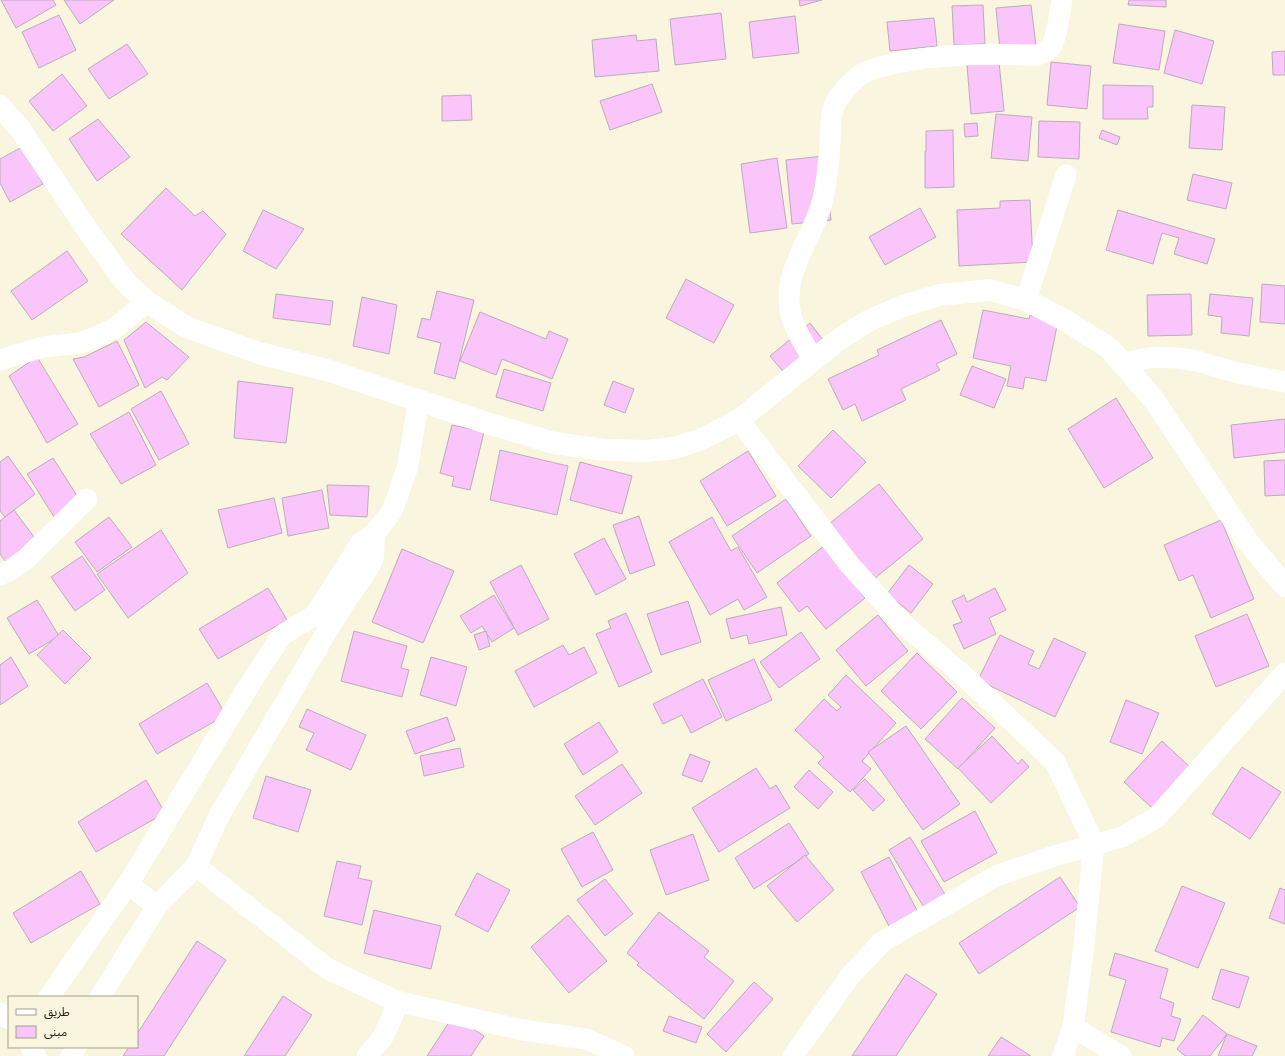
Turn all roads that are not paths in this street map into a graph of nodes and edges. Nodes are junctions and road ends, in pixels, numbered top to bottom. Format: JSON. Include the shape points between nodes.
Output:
{"nodes":[{"id":1,"x":1062,"y":0,"type":"edge"},
{"id":2,"x":0,"y":106,"type":"edge"},
{"id":3,"x":1066,"y":175,"type":"dead end"},
{"id":4,"x":1026,"y":300,"type":"junction"},
{"id":5,"x":147,"y":302,"type":"junction"},
{"id":6,"x":813,"y":359,"type":"junction"},
{"id":7,"x":0,"y":360,"type":"edge"},
{"id":8,"x":1122,"y":363,"type":"junction"},
{"id":9,"x":1285,"y":382,"type":"edge"},
{"id":10,"x":419,"y":400,"type":"junction"},
{"id":11,"x":739,"y":420,"type":"junction"},
{"id":12,"x":87,"y":499,"type":"dead end"},
{"id":13,"x":375,"y":533,"type":"junction"},
{"id":14,"x":0,"y":575,"type":"edge"},
{"id":15,"x":1284,"y":582,"type":"edge"},
{"id":16,"x":1285,"y":673,"type":"edge"},
{"id":17,"x":1094,"y":844,"type":"junction"},
{"id":18,"x":196,"y":866,"type":"junction"},
{"id":19,"x":128,"y":884,"type":"junction"},
{"id":20,"x":157,"y":906,"type":"junction"},
{"id":21,"x":50,"y":996,"type":"edge"},
{"id":22,"x":101,"y":996,"type":"edge"},
{"id":23,"x":396,"y":1001,"type":"junction"},
{"id":24,"x":1073,"y":1027,"type":"junction"},
{"id":25,"x":367,"y":1056,"type":"edge"},
{"id":26,"x":624,"y":1056,"type":"edge"},
{"id":27,"x":792,"y":1056,"type":"edge"},
{"id":28,"x":1063,"y":1056,"type":"edge"},
{"id":29,"x":1121,"y":1056,"type":"edge"}],
"edges":[{"from":1,"to":6,"type":"street","via":[[1056,33],[1051,47],[1045,53],[979,54],[904,61],[878,67],[860,75],[845,90],[833,109],[823,200],[791,279],[789,313]]},
{"from":2,"to":5,"type":"street","via":[[21,130],[126,284]]},
{"from":3,"to":4,"type":"street"},
{"from":4,"to":6,"type":"street","via":[[990,290],[939,295],[903,306],[868,321]]},
{"from":4,"to":8,"type":"street","via":[[1109,348]]},
{"from":5,"to":7,"type":"street","via":[[115,328],[94,338],[80,343],[44,347]]},
{"from":5,"to":10,"type":"street","via":[[186,327],[259,353],[330,371]]},
{"from":6,"to":11,"type":"street"},
{"from":8,"to":9,"type":"street","via":[[1154,357],[1176,358]]},
{"from":8,"to":15,"type":"street","via":[[1154,400],[1248,542]]},
{"from":10,"to":11,"type":"street","via":[[554,443],[604,450],[646,451],[674,448],[700,440]]},
{"from":10,"to":13,"type":"street","via":[[407,470],[392,510]]},
{"from":11,"to":17,"type":"street","via":[[849,564],[901,622],[964,676],[1055,762]]},
{"from":12,"to":14,"type":"street","via":[[26,559]]},
{"from":13,"to":18,"type":"street","via":[[372,559],[364,575],[327,631],[220,814]]},
{"from":13,"to":19,"type":"street","via":[[361,543],[315,615],[282,635]]},
{"from":16,"to":17,"type":"street","via":[[1156,818],[1122,837]]},
{"from":17,"to":24,"type":"street"},
{"from":17,"to":27,"type":"street","via":[[996,876],[882,942],[850,976]]},
{"from":18,"to":20,"type":"street"},
{"from":18,"to":23,"type":"street","via":[[328,969]]},
{"from":19,"to":20,"type":"street"},
{"from":19,"to":21,"type":"street"},
{"from":20,"to":22,"type":"street"},
{"from":23,"to":25,"type":"street","via":[[383,1037]]},
{"from":23,"to":26,"type":"street","via":[[522,1030],[586,1039]]},
{"from":24,"to":28,"type":"street"},
{"from":24,"to":29,"type":"street"}]}
